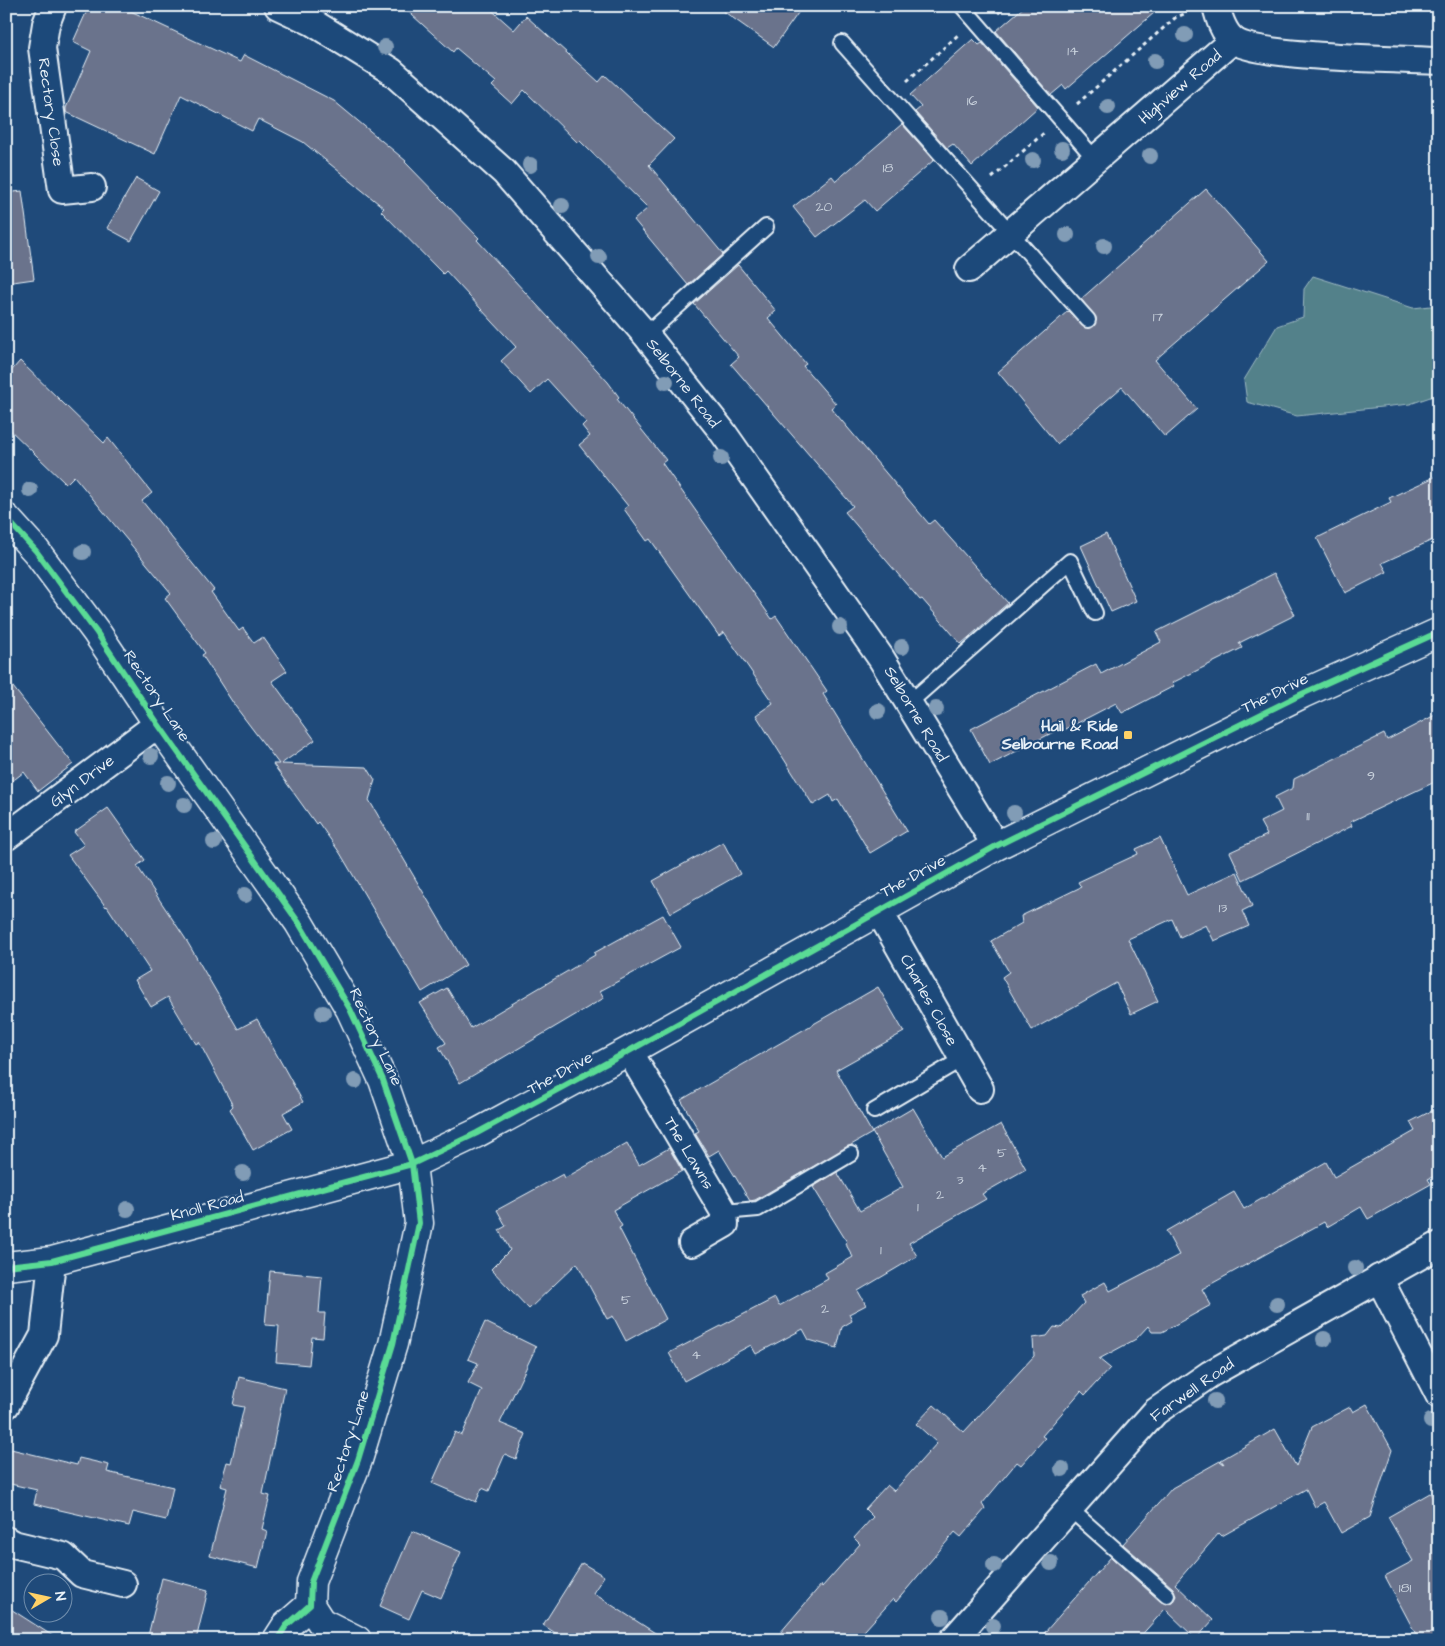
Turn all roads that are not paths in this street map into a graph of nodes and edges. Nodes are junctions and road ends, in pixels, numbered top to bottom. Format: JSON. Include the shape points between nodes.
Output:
{"nodes":[{"id":1,"x":53,"y":6,"type":"edge"},
{"id":2,"x":278,"y":6,"type":"edge"},
{"id":3,"x":962,"y":6,"type":"edge"},
{"id":4,"x":1205,"y":8,"type":"edge"},
{"id":5,"x":1234,"y":40,"type":"junction"},
{"id":6,"x":842,"y":43,"type":"dead end"},
{"id":7,"x":1439,"y":61,"type":"edge"},
{"id":8,"x":1096,"y":160,"type":"junction"},
{"id":9,"x":92,"y":187,"type":"dead end"},
{"id":10,"x":766,"y":227,"type":"dead end"},
{"id":11,"x":1011,"y":232,"type":"junction"},
{"id":12,"x":969,"y":269,"type":"dead end"},
{"id":13,"x":1088,"y":320,"type":"dead end"},
{"id":14,"x":646,"y":335,"type":"junction"},
{"id":15,"x":6,"y":518,"type":"edge"},
{"id":16,"x":1095,"y":614,"type":"dead end"},
{"id":17,"x":1439,"y":632,"type":"edge"},
{"id":18,"x":909,"y":703,"type":"junction"},
{"id":19,"x":158,"y":724,"type":"junction"},
{"id":20,"x":6,"y":837,"type":"edge"},
{"id":21,"x":996,"y":846,"type":"junction"},
{"id":22,"x":879,"y":911,"type":"junction"},
{"id":23,"x":629,"y":1051,"type":"junction"},
{"id":24,"x":962,"y":1059,"type":"junction"},
{"id":25,"x":980,"y":1090,"type":"dead end"},
{"id":26,"x":874,"y":1111,"type":"dead end"},
{"id":27,"x":851,"y":1154,"type":"dead end"},
{"id":28,"x":412,"y":1164,"type":"junction"},
{"id":29,"x":724,"y":1212,"type":"junction"},
{"id":30,"x":692,"y":1243,"type":"dead end"},
{"id":31,"x":1439,"y":1245,"type":"edge"},
{"id":32,"x":52,"y":1262,"type":"junction"},
{"id":33,"x":6,"y":1266,"type":"edge"},
{"id":34,"x":1379,"y":1278,"type":"junction"},
{"id":35,"x":1439,"y":1395,"type":"edge"},
{"id":36,"x":6,"y":1405,"type":"edge"},
{"id":37,"x":1070,"y":1508,"type":"junction"},
{"id":38,"x":6,"y":1540,"type":"edge"},
{"id":39,"x":123,"y":1584,"type":"dead end"},
{"id":40,"x":1167,"y":1595,"type":"dead end"},
{"id":41,"x":310,"y":1606,"type":"junction"},
{"id":42,"x":347,"y":1638,"type":"edge"},
{"id":43,"x":277,"y":1640,"type":"edge"},
{"id":44,"x":954,"y":1640,"type":"edge"}],
"edges":[{"from":1,"to":9,"type":"street","name":"Rectory Close","via":[[42,48],[62,190]]},
{"from":2,"to":14,"type":"street","name":"Selborne Road","via":[[312,22],[391,70],[504,172]]},
{"from":3,"to":8,"type":"lane"},
{"from":4,"to":5,"type":"street"},
{"from":5,"to":7,"type":"street","name":"Highview Road","via":[[1254,48],[1280,52]]},
{"from":5,"to":8,"type":"street","name":"Highview Road"},
{"from":6,"to":11,"type":"lane"},
{"from":8,"to":11,"type":"street","name":"Highview Road"},
{"from":10,"to":14,"type":"lane"},
{"from":11,"to":12,"type":"street","name":"Highview Road"},
{"from":11,"to":13,"type":"lane"},
{"from":14,"to":18,"type":"street","name":"Selborne Road","via":[[722,431]]},
{"from":15,"to":19,"type":"street","name":"Rectory Lane","via":[[36,551],[98,633]]},
{"from":16,"to":18,"type":"lane","via":[[1070,561]]},
{"from":17,"to":21,"type":"street","name":"The Drive","via":[[1302,694]]},
{"from":18,"to":21,"type":"street","name":"Selborne Road"},
{"from":19,"to":20,"type":"street","name":"Glyn Drive"},
{"from":19,"to":28,"type":"street","name":"Rectory Lane","via":[[299,923],[350,1009],[383,1080]]},
{"from":21,"to":22,"type":"street","name":"The Drive"},
{"from":22,"to":23,"type":"street","name":"The Drive"},
{"from":22,"to":24,"type":"street","name":"Charles Close"},
{"from":23,"to":28,"type":"street","name":"The Drive","via":[[477,1133]]},
{"from":23,"to":29,"type":"street","name":"The Lawns"},
{"from":24,"to":25,"type":"street","name":"Charles Close"},
{"from":24,"to":26,"type":"lane"},
{"from":27,"to":29,"type":"lane","via":[[758,1209]]},
{"from":28,"to":32,"type":"street","name":"Knoll Road"},
{"from":28,"to":41,"type":"street","name":"Rectory Lane","via":[[419,1224],[393,1344],[358,1460],[311,1582]]},
{"from":29,"to":30,"type":"street","via":[[725,1224]]},
{"from":31,"to":34,"type":"street","name":"Farwell Road"},
{"from":32,"to":33,"type":"street","name":"Knoll Road"},
{"from":32,"to":36,"type":"street","via":[[44,1335]]},
{"from":34,"to":35,"type":"street"},
{"from":34,"to":37,"type":"street","name":"Farwell Road","via":[[1210,1374],[1155,1412]]},
{"from":37,"to":40,"type":"lane"},
{"from":37,"to":44,"type":"street","name":"Farwell Road"},
{"from":38,"to":39,"type":"street","via":[[63,1556],[82,1574]]},
{"from":41,"to":42,"type":"street","via":[[322,1622]]},
{"from":41,"to":43,"type":"street","via":[[286,1626]]}]}
